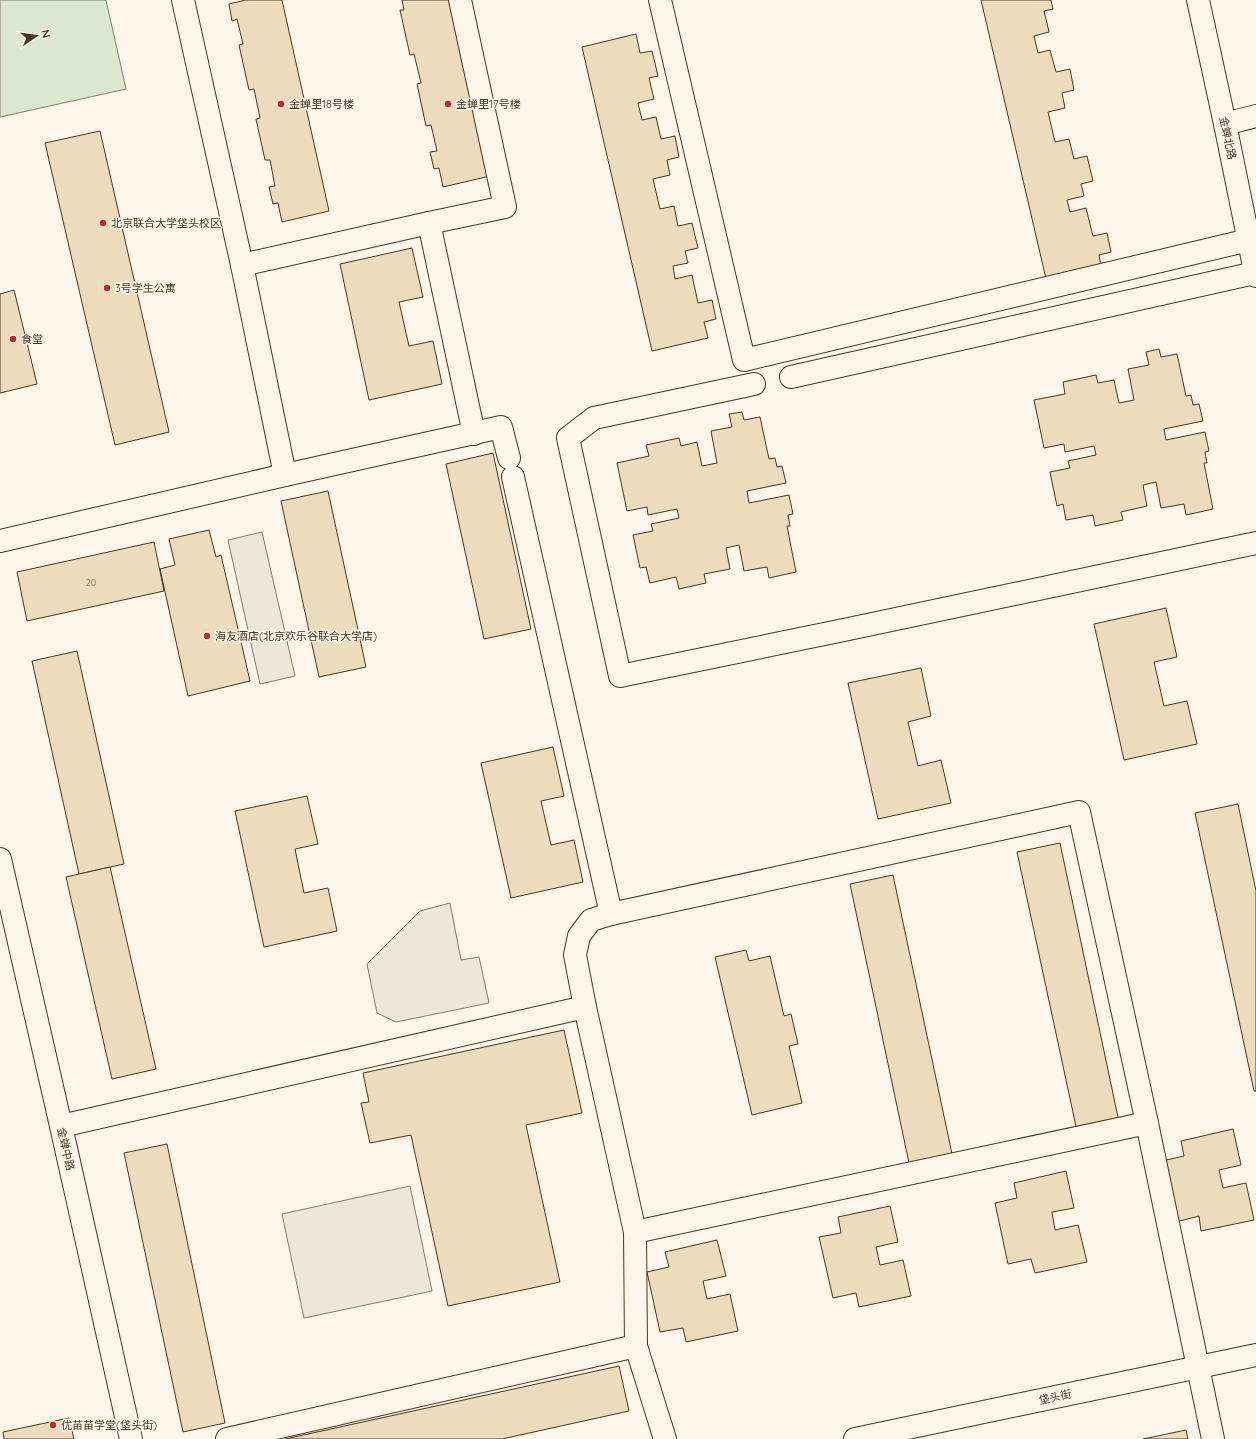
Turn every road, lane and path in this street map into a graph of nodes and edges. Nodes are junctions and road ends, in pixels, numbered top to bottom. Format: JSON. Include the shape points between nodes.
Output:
{"nodes":[{"id":1,"x":183,"y":0,"type":"edge"},
{"id":2,"x":460,"y":0,"type":"edge"},
{"id":3,"x":660,"y":0,"type":"edge"},
{"id":4,"x":1198,"y":0,"type":"edge"},
{"id":5,"x":1256,"y":116,"type":"edge"},
{"id":6,"x":1225,"y":124,"type":"junction"},
{"id":7,"x":429,"y":223,"type":"junction"},
{"id":8,"x":1249,"y":240,"type":"junction"},
{"id":9,"x":242,"y":265,"type":"junction"},
{"id":10,"x":1256,"y":274,"type":"edge"},
{"id":11,"x":791,"y":377,"type":"dead end"},
{"id":12,"x":754,"y":384,"type":"dead end"},
{"id":13,"x":474,"y":434,"type":"junction"},
{"id":14,"x":285,"y":474,"type":"junction"},
{"id":15,"x":0,"y":541,"type":"edge"},
{"id":16,"x":1256,"y":542,"type":"edge"},
{"id":17,"x":0,"y":859,"type":"edge"},
{"id":18,"x":612,"y":914,"type":"junction"},
{"id":19,"x":585,"y":1007,"type":"junction"},
{"id":20,"x":1147,"y":1122,"type":"junction"},
{"id":21,"x":61,"y":1126,"type":"junction"},
{"id":22,"x":635,"y":1232,"type":"junction"},
{"id":23,"x":636,"y":1346,"type":"junction"},
{"id":24,"x":1256,"y":1355,"type":"edge"},
{"id":25,"x":1198,"y":1367,"type":"junction"},
{"id":26,"x":131,"y":1439,"type":"edge"},
{"id":27,"x":227,"y":1439,"type":"edge"},
{"id":28,"x":665,"y":1439,"type":"edge"},
{"id":29,"x":855,"y":1439,"type":"edge"},
{"id":30,"x":1213,"y":1439,"type":"edge"}],
"edges":[{"from":1,"to":9,"type":"street"},
{"from":2,"to":7,"type":"street","via":[[505,207]]},
{"from":3,"to":8,"type":"street","via":[[744,360]]},
{"from":4,"to":6,"type":"street","name":"金蝉北路"},
{"from":5,"to":6,"type":"street"},
{"from":6,"to":8,"type":"street","name":"金蝉北路"},
{"from":7,"to":9,"type":"street"},
{"from":7,"to":13,"type":"street"},
{"from":8,"to":10,"type":"street","name":"金蝉北路"},
{"from":9,"to":14,"type":"street"},
{"from":10,"to":11,"type":"street"},
{"from":12,"to":16,"type":"street","via":[[594,418],[568,438],[620,676]]},
{"from":13,"to":14,"type":"street"},
{"from":13,"to":18,"type":"street","via":[[502,427]]},
{"from":14,"to":15,"type":"street"},
{"from":17,"to":21,"type":"street","name":"金蝉中路"},
{"from":18,"to":19,"type":"street","via":[[591,920],[579,936],[575,955]]},
{"from":18,"to":20,"type":"street","via":[[1079,812]]},
{"from":19,"to":21,"type":"street"},
{"from":19,"to":22,"type":"street"},
{"from":20,"to":22,"type":"street"},
{"from":20,"to":25,"type":"street"},
{"from":21,"to":26,"type":"street","name":"金蝉中路"},
{"from":22,"to":23,"type":"street"},
{"from":23,"to":27,"type":"street"},
{"from":23,"to":28,"type":"street"},
{"from":24,"to":25,"type":"street","name":"垡头街"},
{"from":25,"to":29,"type":"street","name":"垡头街"},
{"from":25,"to":30,"type":"street"}]}
